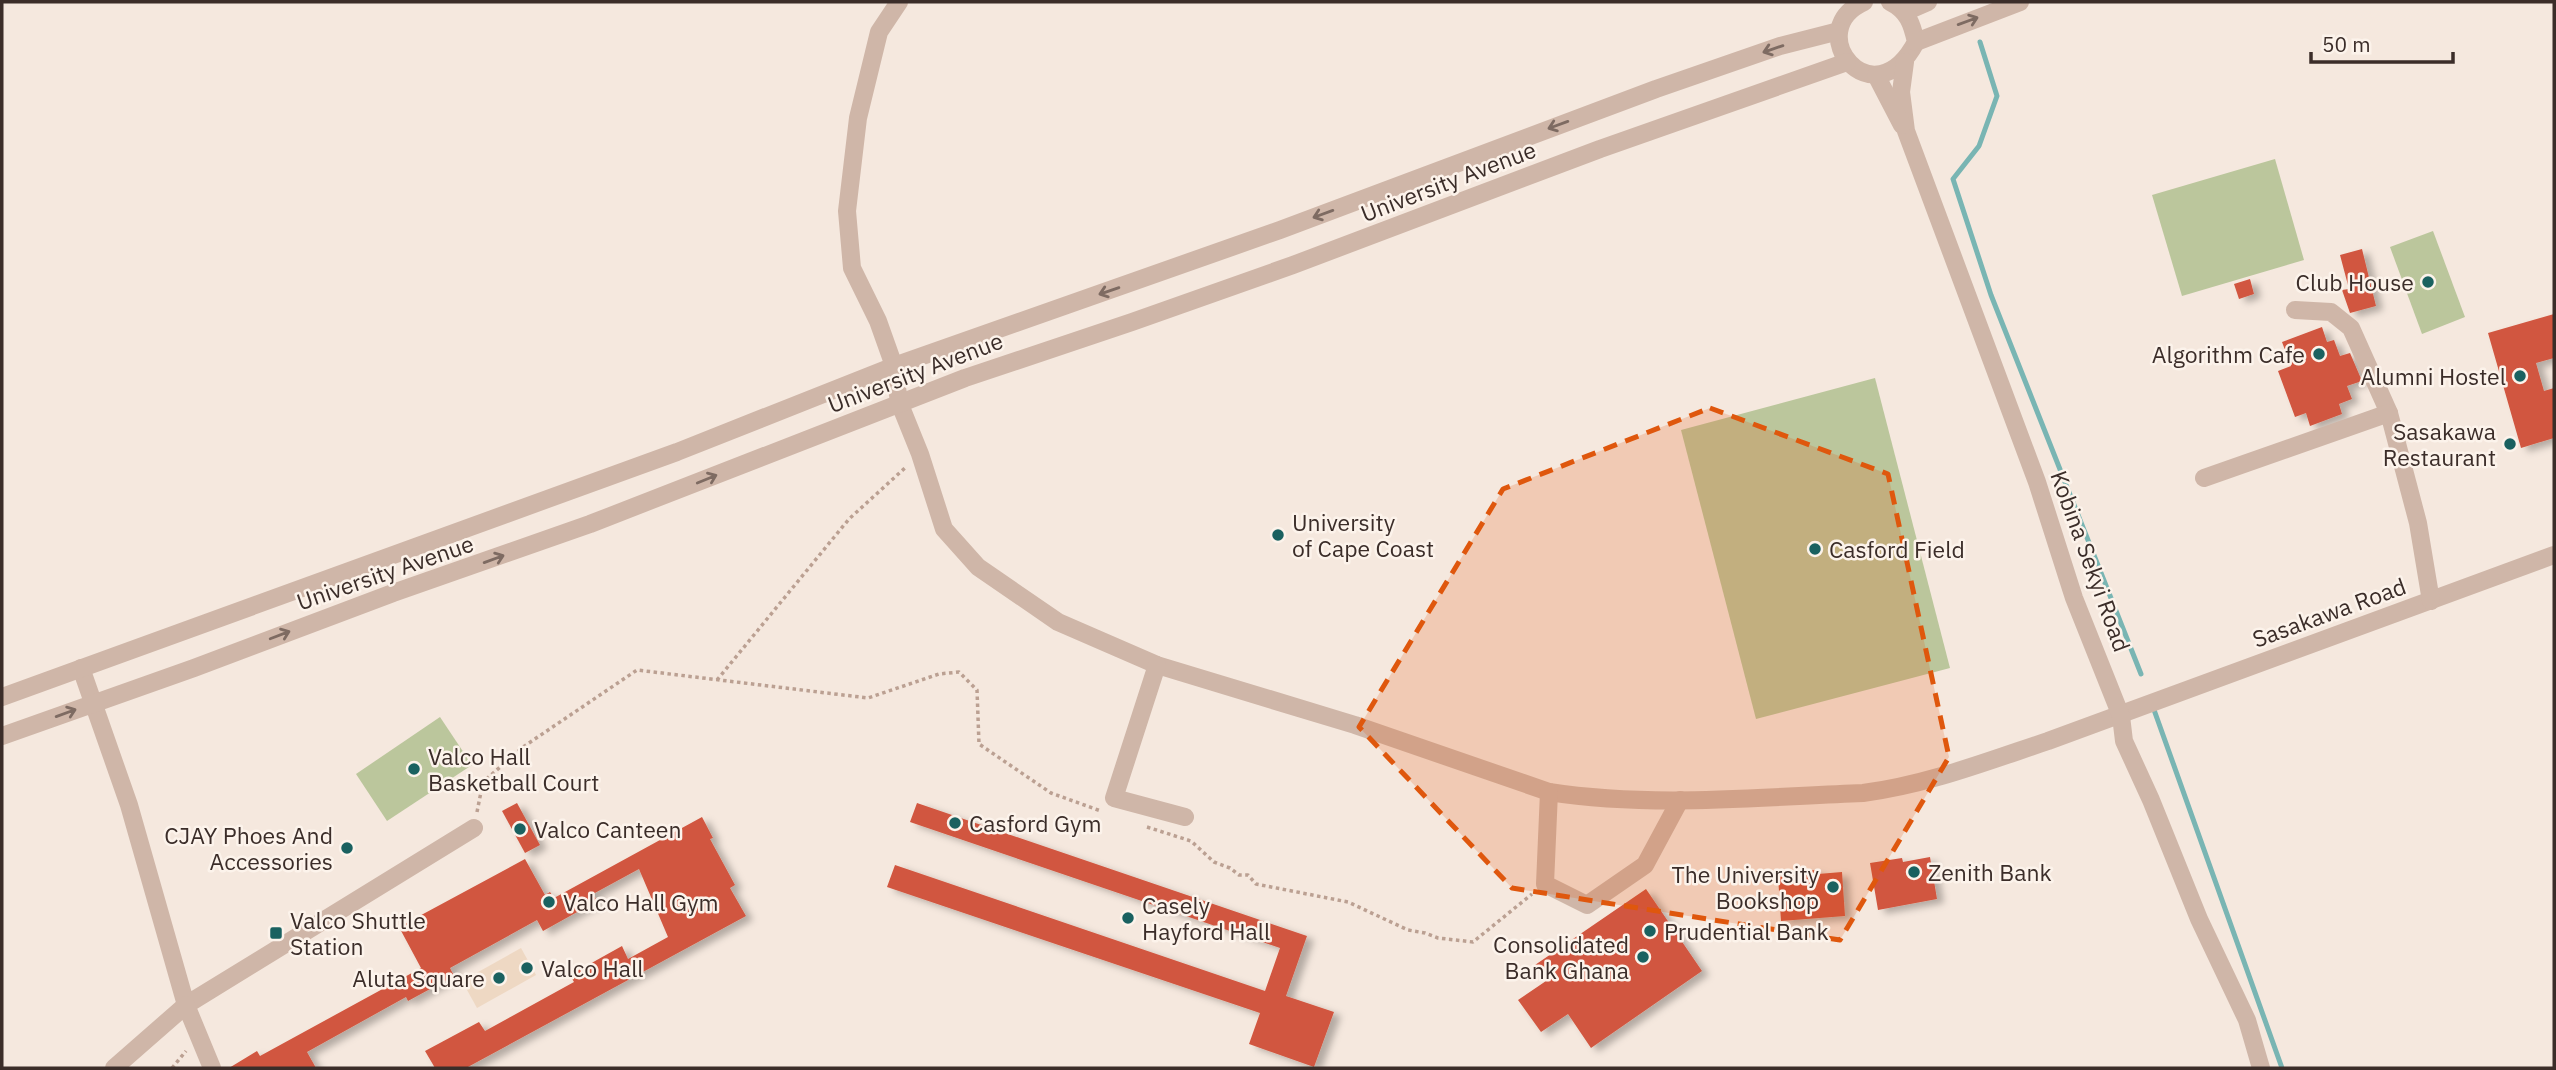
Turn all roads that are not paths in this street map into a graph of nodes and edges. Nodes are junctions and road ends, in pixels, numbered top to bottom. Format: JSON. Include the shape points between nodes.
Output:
{"nodes":[{"id":1,"x":899,"y":2,"type":"edge"},
{"id":2,"x":1928,"y":2,"type":"edge"},
{"id":3,"x":2020,"y":2,"type":"edge"},
{"id":4,"x":1858,"y":3,"type":"edge"},
{"id":5,"x":1897,"y":7,"type":"edge"},
{"id":6,"x":1839,"y":32,"type":"junction"},
{"id":7,"x":1916,"y":43,"type":"junction"},
{"id":8,"x":1847,"y":62,"type":"junction"},
{"id":9,"x":1905,"y":62,"type":"junction"},
{"id":10,"x":1876,"y":75,"type":"junction"},
{"id":11,"x":1906,"y":131,"type":"junction"},
{"id":12,"x":2295,"y":310,"type":"dead end"},
{"id":13,"x":894,"y":366,"type":"junction"},
{"id":14,"x":899,"y":402,"type":"junction"},
{"id":15,"x":2389,"y":413,"type":"junction"},
{"id":16,"x":2204,"y":478,"type":"dead end"},
{"id":17,"x":2554,"y":555,"type":"edge"},
{"id":18,"x":2431,"y":601,"type":"junction"},
{"id":19,"x":1157,"y":666,"type":"junction"},
{"id":20,"x":81,"y":668,"type":"junction"},
{"id":21,"x":2,"y":697,"type":"edge"},
{"id":22,"x":95,"y":703,"type":"junction"},
{"id":23,"x":2120,"y":714,"type":"junction"},
{"id":24,"x":2,"y":736,"type":"edge"},
{"id":25,"x":1549,"y":792,"type":"junction"},
{"id":26,"x":1680,"y":800,"type":"junction"},
{"id":27,"x":1185,"y":817,"type":"dead end"},
{"id":28,"x":474,"y":828,"type":"road end"},
{"id":29,"x":186,"y":1005,"type":"junction"},
{"id":30,"x":114,"y":1068,"type":"edge"},
{"id":31,"x":212,"y":1068,"type":"edge"},
{"id":32,"x":2262,"y":1068,"type":"edge"}],
"edges":[{"from":1,"to":13,"type":"street","name":"Sasakawa Road","via":[[878,32],[858,118],[847,211],[852,268]]},
{"from":2,"to":5,"type":"street"},
{"from":7,"to":3,"type":"street","one_way":true},
{"from":4,"to":6,"type":"street","via":[[1842,21]]},
{"from":5,"to":7,"type":"street","via":[[1911,22]]},
{"from":6,"to":8,"type":"street"},
{"from":6,"to":13,"type":"street","name":"University Avenue","one_way":true,"via":[[1780,46],[1656,89],[1280,230]]},
{"from":7,"to":9,"type":"street"},
{"from":8,"to":10,"type":"street"},
{"from":8,"to":14,"type":"street","name":"University Avenue","via":[[1293,265]]},
{"from":9,"to":10,"type":"street"},
{"from":9,"to":11,"type":"street","name":"Kobina Sekyi Road","via":[[1901,92]]},
{"from":10,"to":11,"type":"street"},
{"from":11,"to":23,"type":"street","name":"Kobina Sekyi Road"},
{"from":12,"to":15,"type":"street","via":[[2331,312],[2351,328]]},
{"from":13,"to":14,"type":"street","name":"Sasakawa Road"},
{"from":13,"to":20,"type":"street","name":"University Avenue","via":[[677,452]]},
{"from":14,"to":19,"type":"street","name":"Sasakawa Road","via":[[944,529],[978,567],[1058,622]]},
{"from":22,"to":14,"type":"street","name":"University Avenue","one_way":true,"via":[[590,524]]},
{"from":15,"to":16,"type":"street"},
{"from":15,"to":18,"type":"street","via":[[2418,523]]},
{"from":17,"to":18,"type":"street","name":"Sasakawa Road"},
{"from":18,"to":23,"type":"street","name":"Sasakawa Road"},
{"from":19,"to":25,"type":"street","name":"Sasakawa Road","via":[[1355,725]]},
{"from":19,"to":27,"type":"street","via":[[1114,798]]},
{"from":20,"to":21,"type":"street","name":"University Avenue"},
{"from":20,"to":22,"type":"street"},
{"from":24,"to":22,"type":"street","name":"University Avenue","one_way":true},
{"from":22,"to":29,"type":"street"},
{"from":23,"to":26,"type":"street","name":"Sasakawa Road","via":[[1986,762],[1892,789]]},
{"from":23,"to":32,"type":"street","name":"Kobina Sekyi Road","via":[[2123,741],[2247,1020]]},
{"from":25,"to":26,"type":"street","name":"Sasakawa Road"},
{"from":25,"to":26,"type":"street","via":[[1545,884],[1587,905],[1645,865]]},
{"from":28,"to":29,"type":"street"},
{"from":29,"to":30,"type":"street"},
{"from":29,"to":31,"type":"street"}]}
